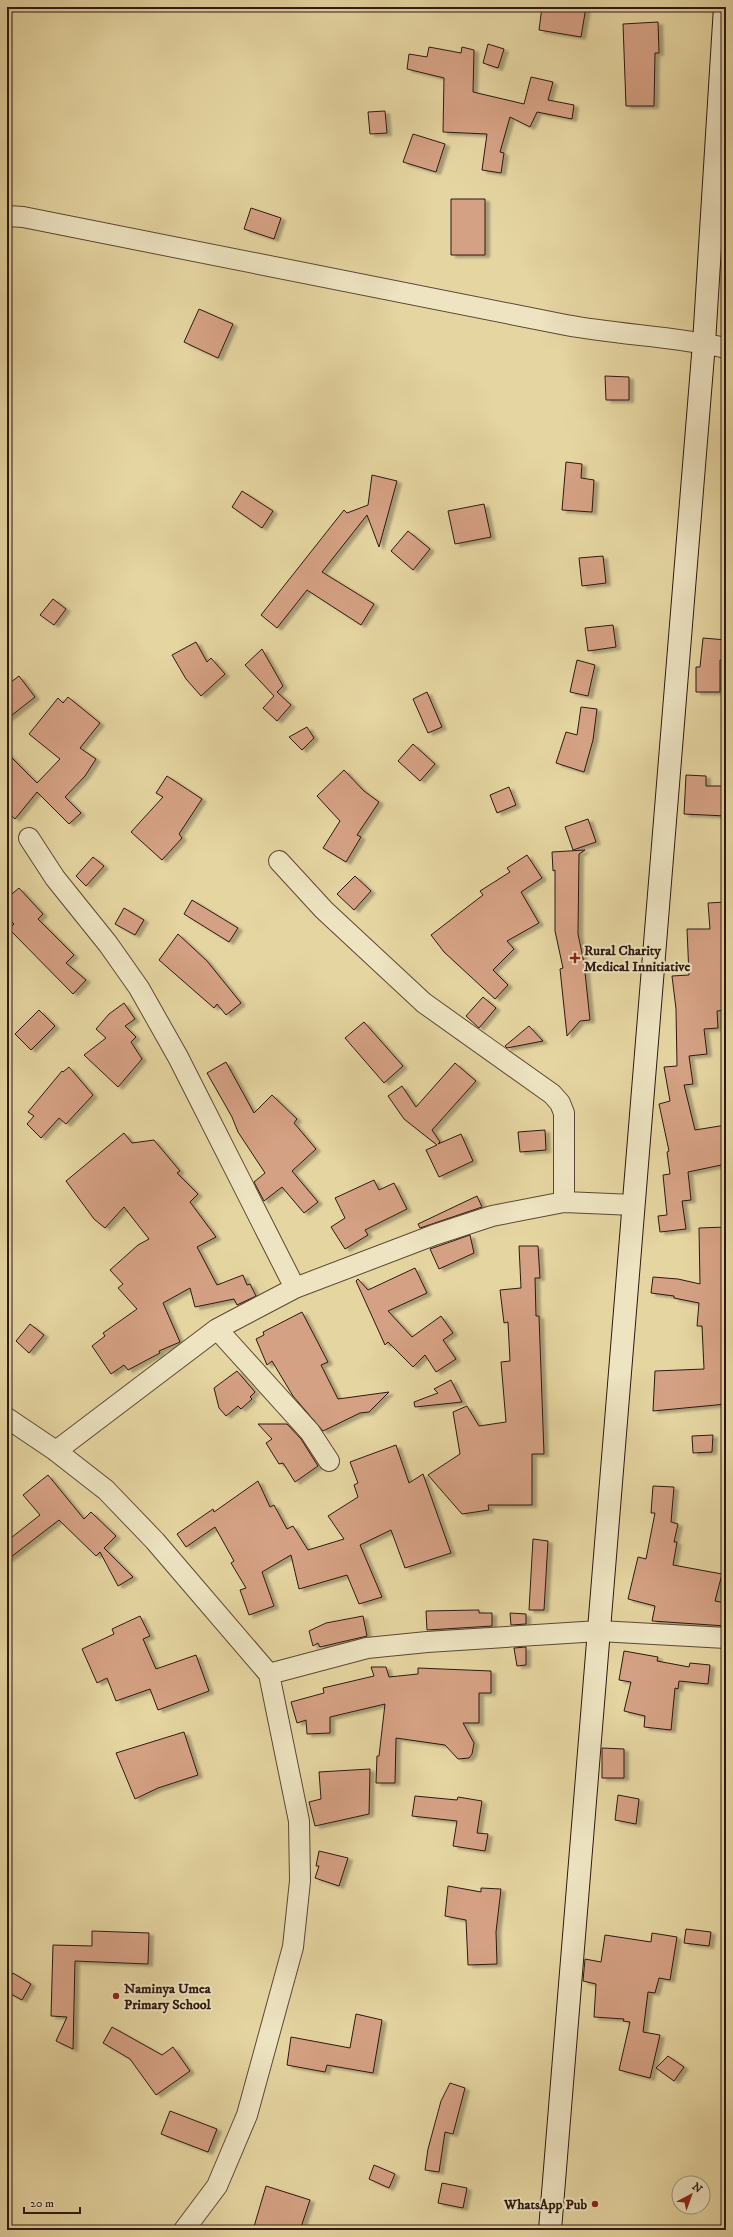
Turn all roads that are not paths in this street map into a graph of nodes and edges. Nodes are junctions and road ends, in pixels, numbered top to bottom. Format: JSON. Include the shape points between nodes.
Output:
{"nodes":[{"id":1,"x":726,"y":7,"type":"edge"},
{"id":2,"x":7,"y":216,"type":"edge"},
{"id":3,"x":704,"y":343,"type":"junction"},
{"id":4,"x":726,"y":348,"type":"edge"},
{"id":5,"x":29,"y":838,"type":"dead end"},
{"id":6,"x":279,"y":861,"type":"dead end"},
{"id":7,"x":564,"y":1202,"type":"junction"},
{"id":8,"x":634,"y":1205,"type":"junction"},
{"id":9,"x":295,"y":1288,"type":"junction"},
{"id":10,"x":218,"y":1329,"type":"junction"},
{"id":11,"x":7,"y":1418,"type":"edge"},
{"id":12,"x":56,"y":1451,"type":"junction"},
{"id":13,"x":329,"y":1461,"type":"dead end"},
{"id":14,"x":599,"y":1630,"type":"junction"},
{"id":15,"x":726,"y":1638,"type":"edge"},
{"id":16,"x":269,"y":1674,"type":"junction"},
{"id":17,"x":185,"y":2230,"type":"edge"},
{"id":18,"x":550,"y":2230,"type":"edge"}],
"edges":[{"from":1,"to":3,"type":"main road"},
{"from":2,"to":3,"type":"street","via":[[23,217],[597,330]]},
{"from":3,"to":4,"type":"street"},
{"from":3,"to":8,"type":"main road"},
{"from":5,"to":9,"type":"street","via":[[55,878],[108,944],[139,988],[178,1057]]},
{"from":6,"to":7,"type":"street","via":[[324,910],[424,1003],[552,1094],[560,1103],[564,1113]]},
{"from":7,"to":8,"type":"street"},
{"from":7,"to":9,"type":"street","via":[[492,1216],[434,1235]]},
{"from":8,"to":14,"type":"main road"},
{"from":9,"to":10,"type":"street"},
{"from":10,"to":12,"type":"street"},
{"from":10,"to":13,"type":"street","via":[[310,1432]]},
{"from":11,"to":12,"type":"street"},
{"from":12,"to":16,"type":"street","via":[[106,1490],[155,1541]]},
{"from":14,"to":15,"type":"street"},
{"from":14,"to":16,"type":"street","via":[[367,1648]]},
{"from":14,"to":18,"type":"main road"},
{"from":16,"to":17,"type":"street","via":[[299,1820],[300,1881],[292,1947],[247,2116],[217,2186]]}]}
